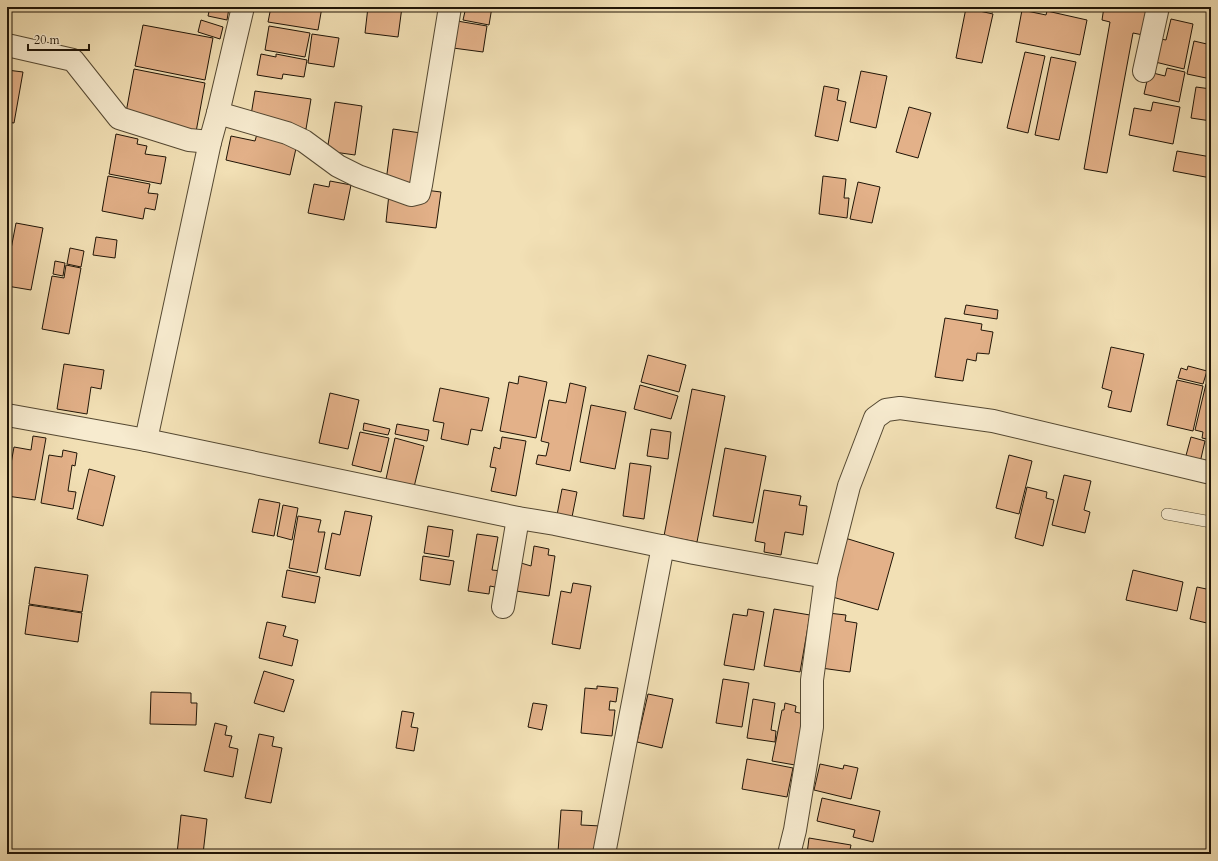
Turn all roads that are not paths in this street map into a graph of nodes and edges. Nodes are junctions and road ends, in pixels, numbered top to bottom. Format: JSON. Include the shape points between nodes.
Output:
{"nodes":[{"id":1,"x":243,"y":7,"type":"edge"},
{"id":2,"x":450,"y":7,"type":"edge"},
{"id":3,"x":1158,"y":7,"type":"edge"},
{"id":4,"x":7,"y":46,"type":"edge"},
{"id":5,"x":1144,"y":71,"type":"dead end"},
{"id":6,"x":218,"y":113,"type":"junction"},
{"id":7,"x":210,"y":142,"type":"junction"},
{"id":8,"x":7,"y":415,"type":"edge"},
{"id":9,"x":146,"y":440,"type":"junction"},
{"id":10,"x":1211,"y":473,"type":"edge"},
{"id":11,"x":1167,"y":514,"type":"dead end"},
{"id":12,"x":518,"y":518,"type":"junction"},
{"id":13,"x":1211,"y":522,"type":"edge"},
{"id":14,"x":663,"y":546,"type":"junction"},
{"id":15,"x":826,"y":578,"type":"junction"},
{"id":16,"x":503,"y":608,"type":"dead end"},
{"id":17,"x":604,"y":854,"type":"edge"},
{"id":18,"x":789,"y":854,"type":"edge"}],
"edges":[{"from":1,"to":6,"type":"street"},
{"from":2,"to":6,"type":"street","via":[[419,193],[412,195],[358,176],[287,133]]},
{"from":3,"to":5,"type":"street"},
{"from":4,"to":7,"type":"street","via":[[73,60],[119,118],[189,140]]},
{"from":6,"to":7,"type":"street"},
{"from":7,"to":9,"type":"street"},
{"from":8,"to":9,"type":"street"},
{"from":9,"to":12,"type":"street"},
{"from":10,"to":15,"type":"street","via":[[992,421],[900,408],[886,410],[875,418],[849,486]]},
{"from":11,"to":13,"type":"lane"},
{"from":12,"to":14,"type":"street"},
{"from":12,"to":16,"type":"street"},
{"from":14,"to":15,"type":"street"},
{"from":14,"to":17,"type":"street"},
{"from":15,"to":18,"type":"street","via":[[812,680],[812,727]]}]}
